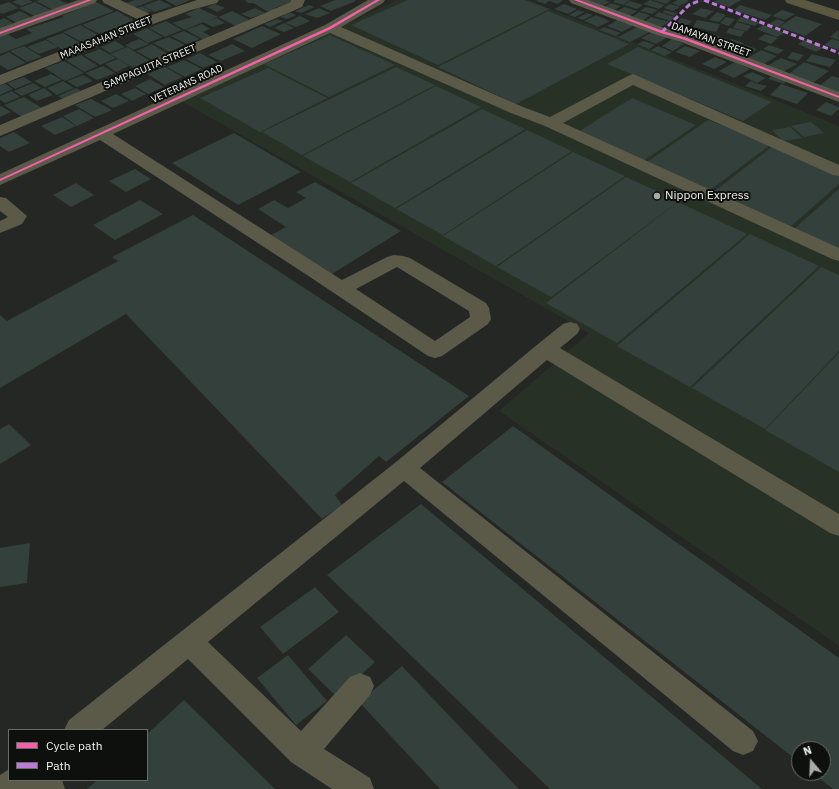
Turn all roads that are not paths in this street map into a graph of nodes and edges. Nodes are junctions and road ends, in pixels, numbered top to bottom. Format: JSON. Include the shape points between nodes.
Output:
{"nodes":[{"id":1,"x":90,"y":0,"type":"edge"},
{"id":2,"x":109,"y":0,"type":"edge"},
{"id":3,"x":212,"y":0,"type":"edge"},
{"id":4,"x":298,"y":0,"type":"edge"},
{"id":5,"x":378,"y":0,"type":"edge"},
{"id":6,"x":576,"y":0,"type":"edge"},
{"id":7,"x":792,"y":0,"type":"edge"},
{"id":8,"x":839,"y":16,"type":"edge"},
{"id":9,"x":151,"y":20,"type":"junction"},
{"id":10,"x":330,"y":28,"type":"junction"},
{"id":11,"x":0,"y":34,"type":"edge"},
{"id":12,"x":0,"y":80,"type":"edge"},
{"id":13,"x":839,"y":97,"type":"edge"},
{"id":14,"x":551,"y":123,"type":"junction"},
{"id":15,"x":0,"y":131,"type":"edge"},
{"id":16,"x":101,"y":134,"type":"junction"},
{"id":17,"x":839,"y":171,"type":"edge"},
{"id":18,"x":0,"y":180,"type":"edge"},
{"id":19,"x":0,"y":202,"type":"edge"},
{"id":20,"x":0,"y":228,"type":"edge"},
{"id":21,"x":839,"y":254,"type":"edge"},
{"id":22,"x":341,"y":289,"type":"junction"},
{"id":23,"x":570,"y":329,"type":"dead end"},
{"id":24,"x":544,"y":349,"type":"junction"},
{"id":25,"x":404,"y":468,"type":"junction"},
{"id":26,"x":839,"y":526,"type":"edge"},
{"id":27,"x":188,"y":641,"type":"junction"},
{"id":28,"x":360,"y":686,"type":"dead end"},
{"id":29,"x":80,"y":729,"type":"edge"},
{"id":30,"x":743,"y":741,"type":"dead end"},
{"id":31,"x":302,"y":752,"type":"junction"},
{"id":32,"x":17,"y":781,"type":"edge"},
{"id":33,"x":43,"y":781,"type":"edge"},
{"id":34,"x":7,"y":789,"type":"edge"},
{"id":35,"x":50,"y":789,"type":"edge"},
{"id":36,"x":359,"y":789,"type":"edge"}],
"edges":[{"from":1,"to":11,"type":"street"},
{"from":2,"to":9,"type":"street"},
{"from":3,"to":9,"type":"street","name":"MAAASAHAN STREET"},
{"from":4,"to":15,"type":"street","name":"SAMPAGUITA STREET","via":[[297,4]]},
{"from":5,"to":10,"type":"street","name":"VETERANS ROAD"},
{"from":6,"to":13,"type":"street","name":"DAMAYAN STREET"},
{"from":7,"to":8,"type":"main road"},
{"from":9,"to":12,"type":"street","name":"MAAASAHAN STREET"},
{"from":10,"to":14,"type":"street"},
{"from":10,"to":16,"type":"street","name":"VETERANS ROAD"},
{"from":14,"to":17,"type":"street","via":[[633,79]]},
{"from":14,"to":21,"type":"street"},
{"from":16,"to":18,"type":"street","name":"VETERANS ROAD"},
{"from":16,"to":22,"type":"street"},
{"from":19,"to":20,"type":"street","via":[[18,216],[16,220]]},
{"from":22,"to":22,"type":"street","via":[[394,260],[403,262],[479,308],[481,320],[434,351]]},
{"from":23,"to":24,"type":"street"},
{"from":24,"to":25,"type":"street"},
{"from":24,"to":26,"type":"street"},
{"from":25,"to":27,"type":"street"},
{"from":25,"to":30,"type":"street"},
{"from":27,"to":29,"type":"street"},
{"from":27,"to":31,"type":"street"},
{"from":28,"to":31,"type":"street"},
{"from":31,"to":36,"type":"street"},
{"from":32,"to":34,"type":"street"},
{"from":33,"to":35,"type":"street"}]}
